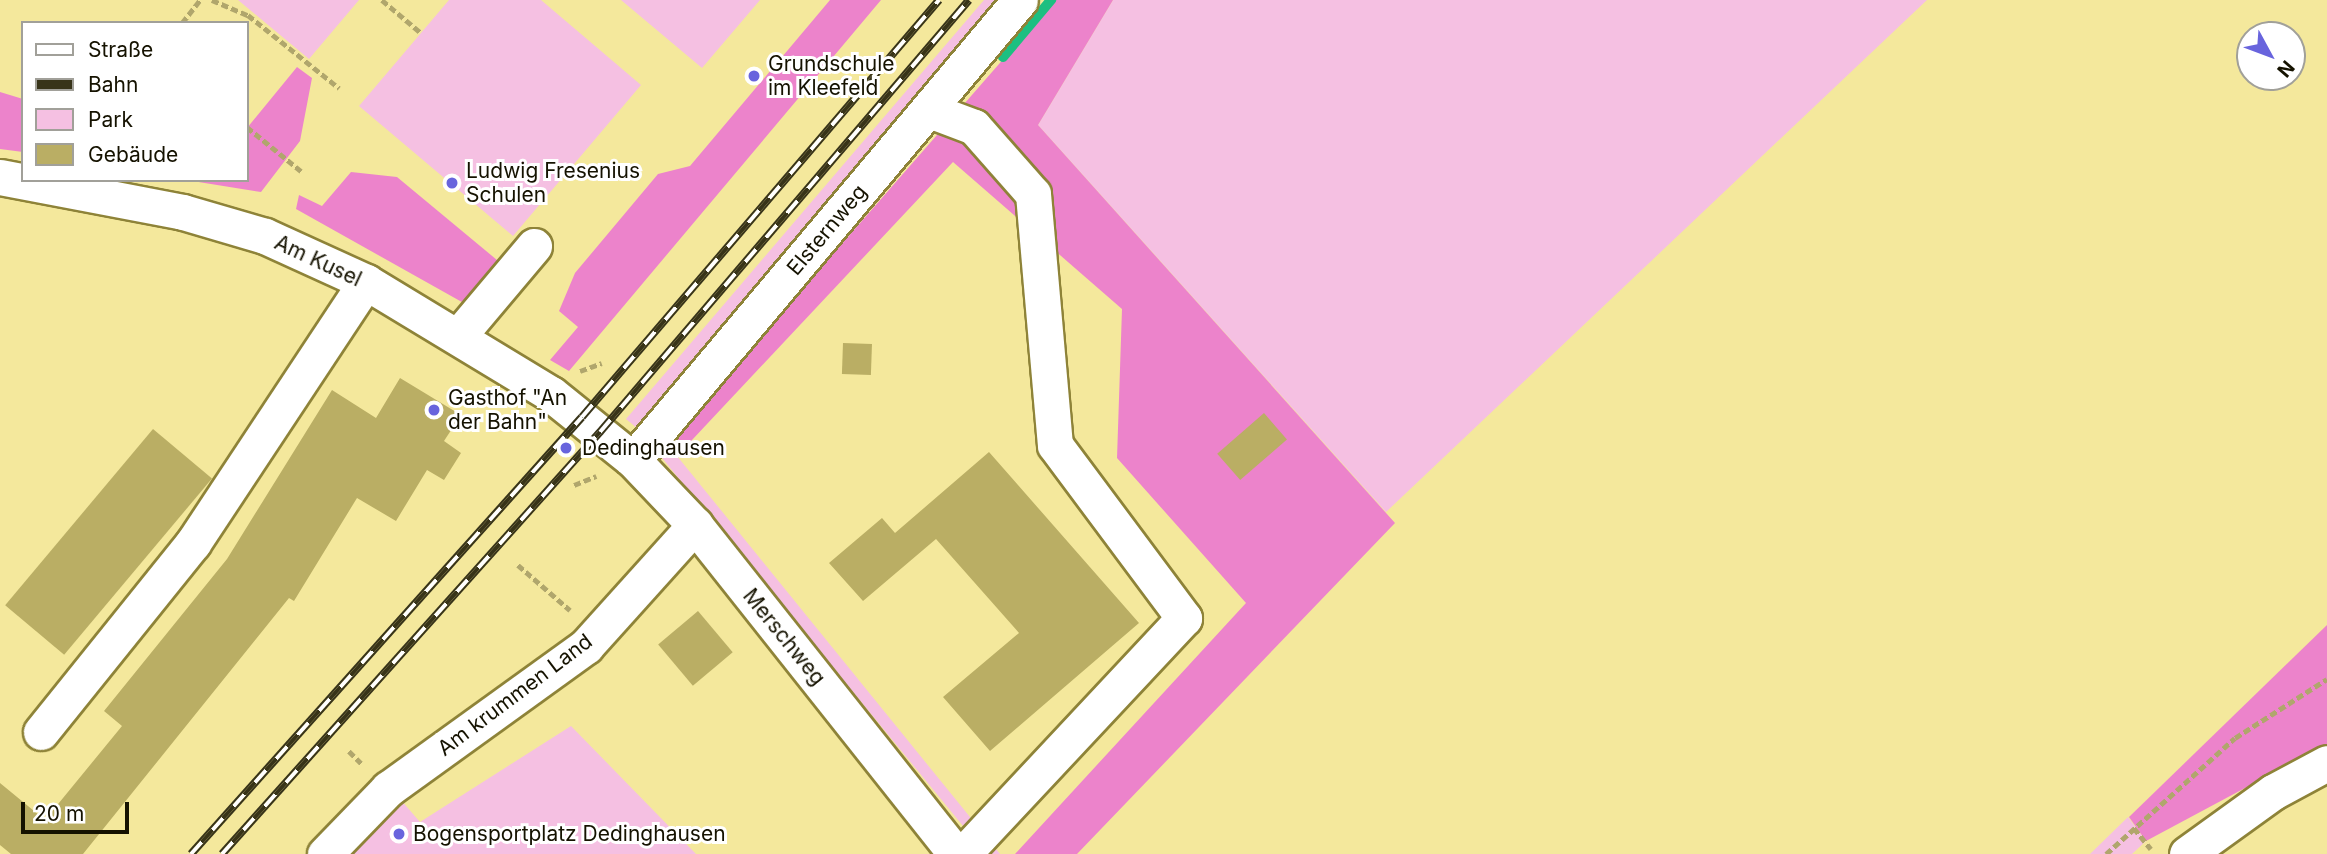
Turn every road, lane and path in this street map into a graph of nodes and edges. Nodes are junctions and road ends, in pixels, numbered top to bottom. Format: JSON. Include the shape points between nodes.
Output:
{"nodes":[{"id":1,"x":200,"y":0,"type":"edge"},
{"id":2,"x":212,"y":0,"type":"edge"},
{"id":3,"x":382,"y":0,"type":"edge"},
{"id":4,"x":1020,"y":0,"type":"edge"},
{"id":5,"x":184,"y":21,"type":"edge"},
{"id":6,"x":421,"y":32,"type":"dead end"},
{"id":7,"x":956,"y":78,"type":"junction"},
{"id":8,"x":340,"y":88,"type":"dead end"},
{"id":9,"x":929,"y":110,"type":"junction"},
{"id":10,"x":974,"y":127,"type":"junction"},
{"id":11,"x":248,"y":128,"type":"edge"},
{"id":12,"x":301,"y":171,"type":"dead end"},
{"id":13,"x":0,"y":177,"type":"edge"},
{"id":14,"x":21,"y":181,"type":"edge"},
{"id":15,"x":26,"y":182,"type":"edge"},
{"id":16,"x":534,"y":246,"type":"dead end"},
{"id":17,"x":366,"y":282,"type":"junction"},
{"id":18,"x":460,"y":334,"type":"junction"},
{"id":19,"x":600,"y":432,"type":"joint"},
{"id":20,"x":633,"y":460,"type":"junction"},
{"id":21,"x":695,"y":525,"type":"junction"},
{"id":22,"x":518,"y":565,"type":"dead end"},
{"id":23,"x":597,"y":634,"type":"junction"},
{"id":24,"x":2327,"y":679,"type":"edge"},
{"id":25,"x":41,"y":732,"type":"dead end"},
{"id":26,"x":2327,"y":763,"type":"edge"},
{"id":27,"x":2134,"y":828,"type":"junction"},
{"id":28,"x":325,"y":854,"type":"edge"},
{"id":29,"x":956,"y":854,"type":"edge"},
{"id":30,"x":963,"y":854,"type":"edge"},
{"id":31,"x":2106,"y":854,"type":"edge"},
{"id":32,"x":2155,"y":854,"type":"edge"},
{"id":33,"x":2187,"y":854,"type":"edge"}],
"edges":[{"from":1,"to":5,"type":"path"},
{"from":2,"to":8,"type":"path","via":[[248,15]]},
{"from":3,"to":6,"type":"path"},
{"from":4,"to":7,"type":"street","name":"Elsternweg"},
{"from":7,"to":9,"type":"street","name":"Elsternweg"},
{"from":7,"to":10,"type":"street"},
{"from":9,"to":10,"type":"street"},
{"from":9,"to":20,"type":"street","name":"Elsternweg"},
{"from":10,"to":30,"type":"street","via":[[1033,194],[1055,445],[1184,618]]},
{"from":11,"to":12,"type":"path"},
{"from":13,"to":14,"type":"street","name":"Am Kusel"},
{"from":15,"to":17,"type":"street","name":"Am Kusel","via":[[183,212],[265,236]]},
{"from":16,"to":18,"type":"street"},
{"from":17,"to":18,"type":"street","name":"Am Kusel"},
{"from":17,"to":25,"type":"street","via":[[193,543]]},
{"from":18,"to":19,"type":"street","name":"Am Kusel"},
{"from":19,"to":20,"type":"street","name":"Merschweg"},
{"from":20,"to":21,"type":"street","name":"Merschweg"},
{"from":21,"to":23,"type":"street","name":"Am krummen Land"},
{"from":21,"to":29,"type":"street","name":"Merschweg"},
{"from":22,"to":23,"type":"path"},
{"from":23,"to":28,"type":"street","name":"Am krummen Land","via":[[388,789]]},
{"from":24,"to":27,"type":"path","via":[[2235,738]]},
{"from":26,"to":33,"type":"street","via":[[2273,792]]},
{"from":27,"to":31,"type":"path"},
{"from":27,"to":32,"type":"path"}]}
